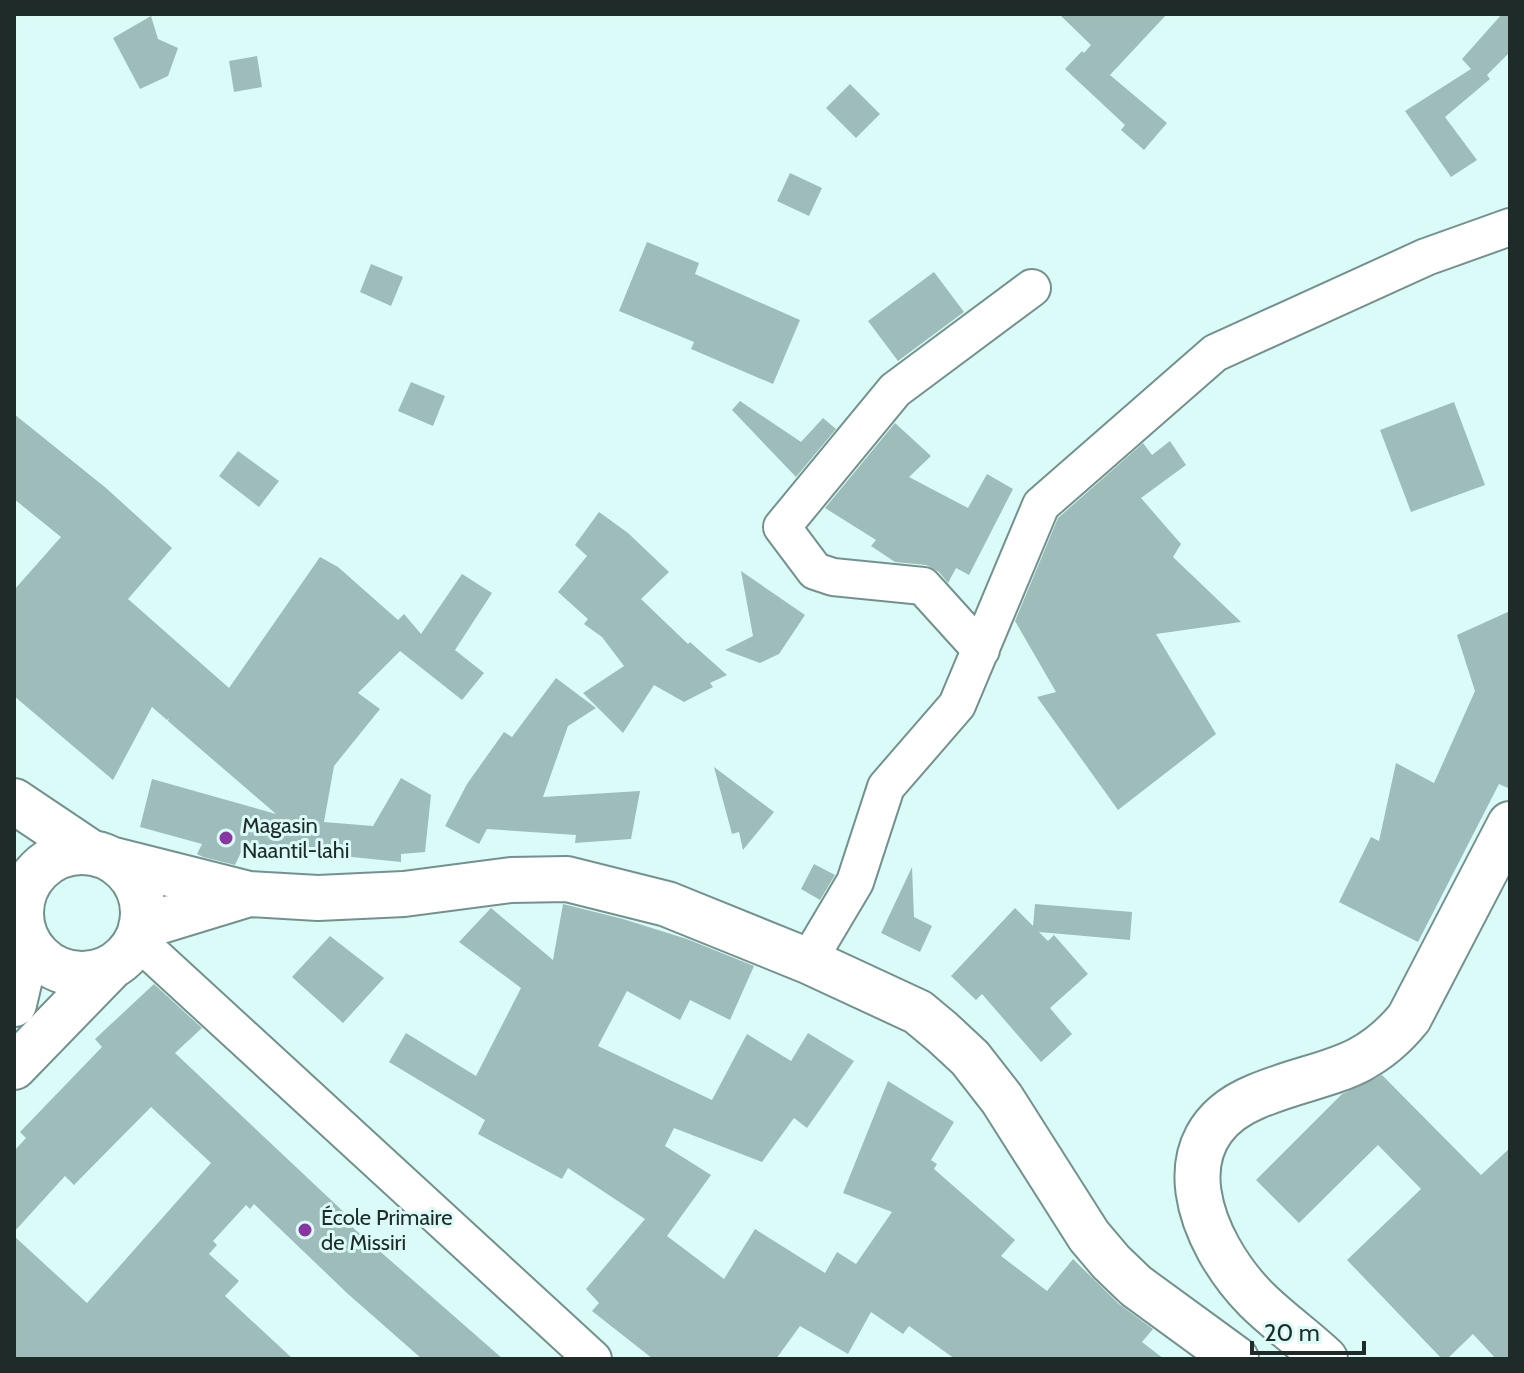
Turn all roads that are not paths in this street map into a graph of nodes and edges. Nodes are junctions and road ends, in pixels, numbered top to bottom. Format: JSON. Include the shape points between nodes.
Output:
{"nodes":[{"id":1,"x":1510,"y":227,"type":"edge"},
{"id":2,"x":1032,"y":288,"type":"dead end"},
{"id":3,"x":981,"y":650,"type":"junction"},
{"id":4,"x":14,"y":801,"type":"edge"},
{"id":5,"x":1510,"y":824,"type":"edge"},
{"id":6,"x":102,"y":856,"type":"junction"},
{"id":7,"x":19,"y":880,"type":"edge"},
{"id":8,"x":249,"y":894,"type":"junction"},
{"id":9,"x":25,"y":936,"type":"junction"},
{"id":10,"x":130,"y":944,"type":"junction"},
{"id":11,"x":808,"y":961,"type":"junction"},
{"id":12,"x":14,"y":1004,"type":"edge"},
{"id":13,"x":14,"y":1067,"type":"edge"},
{"id":14,"x":593,"y":1359,"type":"edge"},
{"id":15,"x":1236,"y":1359,"type":"edge"},
{"id":16,"x":1325,"y":1359,"type":"edge"}],
"edges":[{"from":1,"to":3,"type":"street","via":[[1426,257],[1215,353],[1041,505]]},
{"from":2,"to":3,"type":"street","via":[[895,390],[782,527],[815,571],[923,586]]},
{"from":3,"to":11,"type":"street","via":[[957,705],[886,787],[855,882]]},
{"from":4,"to":6,"type":"street"},
{"from":5,"to":16,"type":"street","via":[[1409,1018],[1396,1033],[1360,1061],[1235,1107],[1221,1117],[1202,1145],[1197,1189],[1221,1250],[1254,1297]]},
{"from":6,"to":7,"type":"street","via":[[69,852]]},
{"from":6,"to":8,"type":"street"},
{"from":6,"to":10,"type":"street","via":[[132,878],[142,902]]},
{"from":7,"to":9,"type":"street"},
{"from":8,"to":10,"type":"street"},
{"from":8,"to":11,"type":"street","via":[[404,894],[511,880],[567,879],[667,904]]},
{"from":9,"to":10,"type":"street","via":[[39,957],[61,971],[87,974]]},
{"from":9,"to":12,"type":"street"},
{"from":10,"to":13,"type":"street"},
{"from":10,"to":14,"type":"street"},
{"from":11,"to":15,"type":"street","via":[[918,1012],[970,1058],[1111,1262]]}]}
